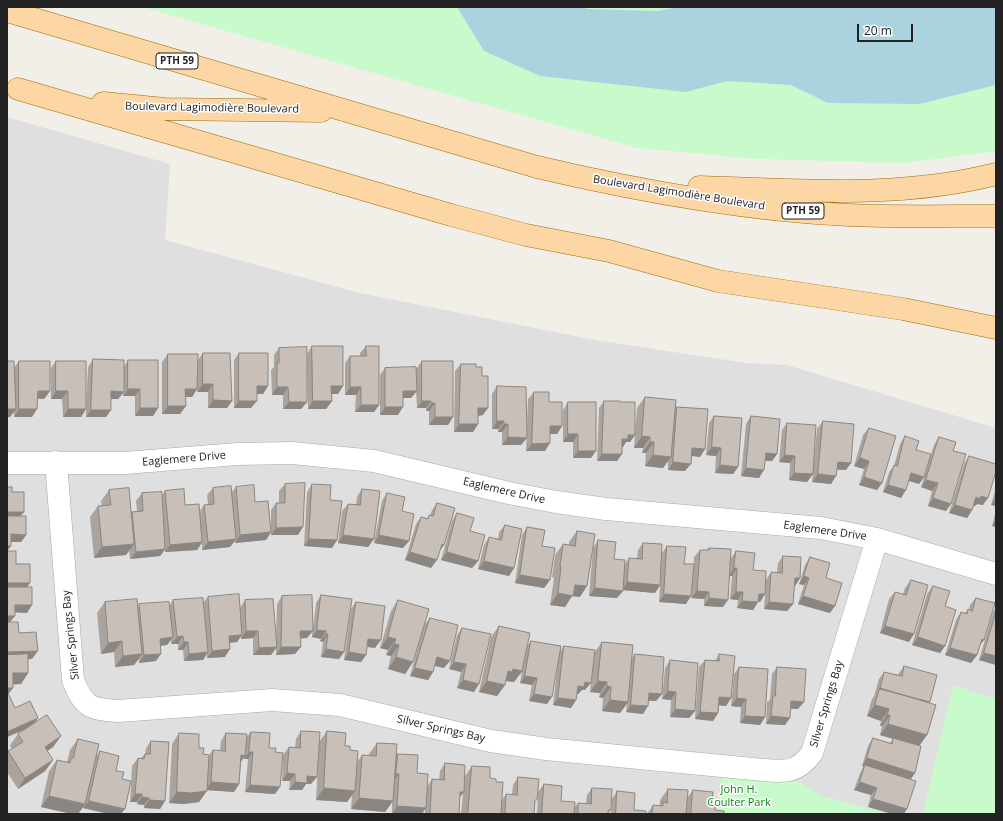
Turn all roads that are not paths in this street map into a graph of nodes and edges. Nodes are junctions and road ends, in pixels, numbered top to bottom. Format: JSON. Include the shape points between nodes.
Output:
{"nodes":[{"id":1,"x":7,"y":11,"type":"edge"},
{"id":2,"x":13,"y":87,"type":"edge"},
{"id":3,"x":348,"y":111,"type":"junction"},
{"id":4,"x":996,"y":174,"type":"edge"},
{"id":5,"x":612,"y":185,"type":"junction"},
{"id":6,"x":996,"y":216,"type":"edge"},
{"id":7,"x":996,"y":328,"type":"edge"},
{"id":8,"x":56,"y":462,"type":"junction"},
{"id":9,"x":7,"y":463,"type":"edge"},
{"id":10,"x":877,"y":538,"type":"junction"},
{"id":11,"x":996,"y":574,"type":"edge"}],
"edges":[{"from":1,"to":3,"type":"main road","name":"Boulevard Lagimodière Boulevard","number":"PTH 59"},
{"from":2,"to":3,"type":"main road","name":"Boulevard Lagimodière Boulevard","number":"PTH 59","via":[[142,108]]},
{"from":2,"to":7,"type":"main road","via":[[443,213],[526,234],[608,251],[718,281],[903,309]]},
{"from":3,"to":5,"type":"main road","name":"Boulevard Lagimodière Boulevard","number":"PTH 59","via":[[537,167]]},
{"from":4,"to":5,"type":"main road","via":[[930,186],[857,192]]},
{"from":5,"to":6,"type":"main road","name":"Boulevard Lagimodière Boulevard","number":"PTH 59","via":[[744,206],[846,215]]},
{"from":8,"to":9,"type":"street","name":"Eaglemere Drive"},
{"from":8,"to":10,"type":"street","name":"Eaglemere Drive","via":[[126,463],[237,454],[292,453],[374,461],[556,502],[606,509],[821,528]]},
{"from":8,"to":10,"type":"street","name":"Silver Springs Bay","via":[[73,680],[80,698],[98,710],[118,711],[272,700],[340,705],[491,741],[539,748],[789,771],[798,767],[812,752]]},
{"from":10,"to":11,"type":"street","name":"Eaglemere Drive"}]}
